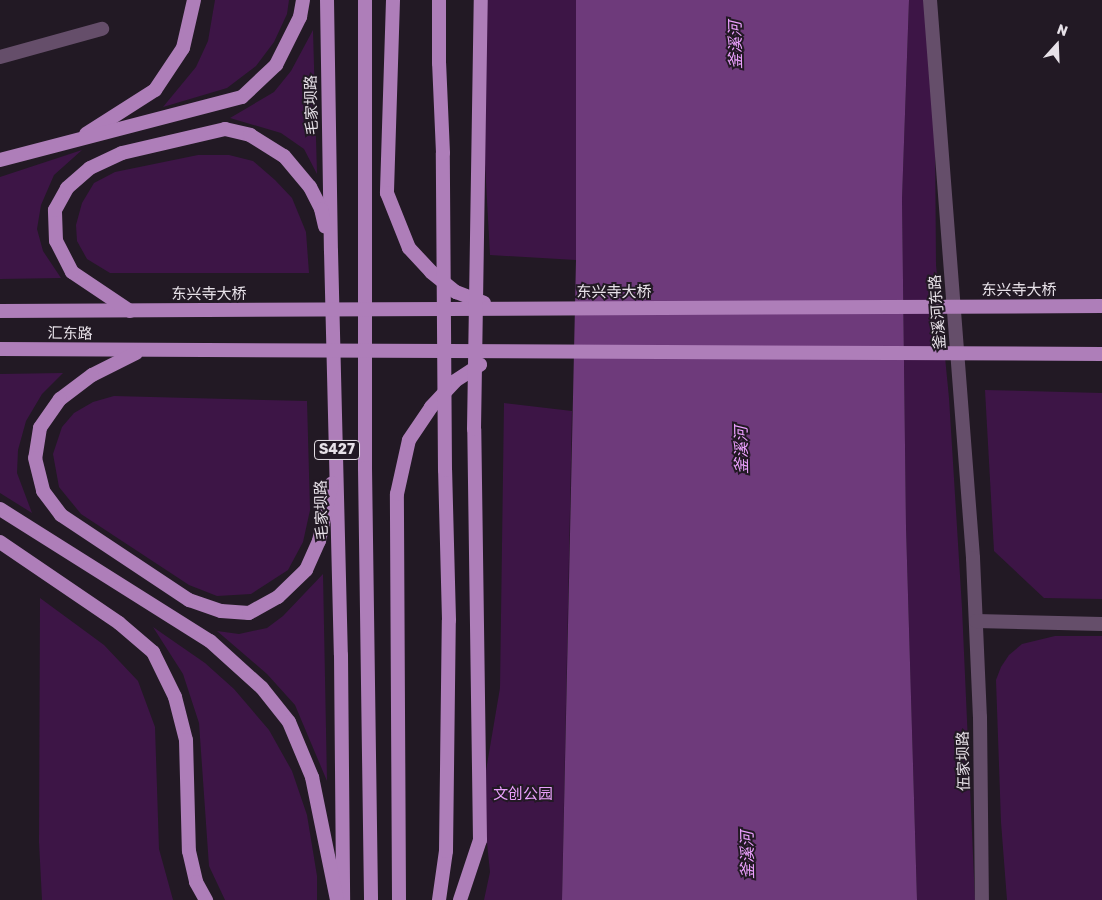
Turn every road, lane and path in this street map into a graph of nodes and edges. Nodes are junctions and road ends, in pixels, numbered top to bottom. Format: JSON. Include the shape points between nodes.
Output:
{"nodes":[{"id":1,"x":194,"y":0,"type":"edge"},
{"id":2,"x":303,"y":0,"type":"edge"},
{"id":3,"x":327,"y":0,"type":"edge"},
{"id":4,"x":365,"y":0,"type":"edge"},
{"id":5,"x":392,"y":0,"type":"edge"},
{"id":6,"x":439,"y":0,"type":"edge"},
{"id":7,"x":481,"y":0,"type":"edge"},
{"id":8,"x":930,"y":0,"type":"edge"},
{"id":9,"x":102,"y":29,"type":"dead end"},
{"id":10,"x":0,"y":57,"type":"edge"},
{"id":11,"x":74,"y":141,"type":"junction"},
{"id":12,"x":0,"y":160,"type":"edge"},
{"id":13,"x":331,"y":251,"type":"junction"},
{"id":14,"x":444,"y":282,"type":"junction"},
{"id":15,"x":1100,"y":306,"type":"edge"},
{"id":16,"x":504,"y":310,"type":"junction"},
{"id":17,"x":0,"y":311,"type":"edge"},
{"id":18,"x":130,"y":311,"type":"junction"},
{"id":19,"x":0,"y":349,"type":"edge"},
{"id":20,"x":139,"y":351,"type":"junction"},
{"id":21,"x":500,"y":352,"type":"junction"},
{"id":22,"x":1102,"y":354,"type":"edge"},
{"id":23,"x":337,"y":461,"type":"junction"},
{"id":24,"x":0,"y":509,"type":"edge"},
{"id":25,"x":0,"y":542,"type":"edge"},
{"id":26,"x":976,"y":621,"type":"junction"},
{"id":27,"x":1102,"y":624,"type":"edge"},
{"id":28,"x":206,"y":900,"type":"edge"},
{"id":29,"x":336,"y":900,"type":"edge"},
{"id":30,"x":343,"y":900,"type":"edge"},
{"id":31,"x":371,"y":900,"type":"edge"},
{"id":32,"x":399,"y":900,"type":"edge"},
{"id":33,"x":439,"y":900,"type":"edge"},
{"id":34,"x":460,"y":900,"type":"edge"},
{"id":35,"x":982,"y":900,"type":"edge"}],
"edges":[{"from":1,"to":11,"type":"main road","via":[[183,48],[155,90]]},
{"from":2,"to":11,"type":"main road","via":[[300,17],[276,65],[242,97]]},
{"from":3,"to":13,"type":"main road","name":"毛家坝路","number":"S427"},
{"from":4,"to":31,"type":"main road","number":"S427","via":[[365,468]]},
{"from":5,"to":14,"type":"main road","via":[[387,193],[409,248]]},
{"from":6,"to":14,"type":"main road"},
{"from":7,"to":34,"type":"main road","via":[[474,429],[480,840]]},
{"from":8,"to":26,"type":"street","name":"釜溪河东路"},
{"from":9,"to":10,"type":"street"},
{"from":11,"to":12,"type":"main road"},
{"from":13,"to":18,"type":"main road","via":[[321,209],[310,187],[284,156],[250,135],[225,129],[122,153],[90,168],[67,188],[55,210],[56,240],[72,272]]},
{"from":13,"to":23,"type":"main road","name":"毛家坝路","number":"S427"},
{"from":14,"to":16,"type":"main road","via":[[456,292]]},
{"from":14,"to":33,"type":"main road","via":[[449,620],[446,850]]},
{"from":15,"to":16,"type":"main road","name":"东兴寺大桥"},
{"from":16,"to":18,"type":"main road","name":"东兴寺大桥"},
{"from":17,"to":18,"type":"main road","name":"汇东路"},
{"from":19,"to":20,"type":"main road","name":"汇东路"},
{"from":20,"to":21,"type":"main road"},
{"from":20,"to":23,"type":"main road","via":[[92,375],[60,399],[40,428],[35,458],[43,491],[61,515],[189,600],[221,611],[249,613],[278,597],[292,584],[306,570],[319,542]]},
{"from":21,"to":22,"type":"main road"},
{"from":21,"to":32,"type":"main road","via":[[455,381],[431,407],[409,440],[396,494]]},
{"from":23,"to":30,"type":"main road","name":"毛家坝路","number":"S427"},
{"from":24,"to":29,"type":"main road","via":[[210,641],[262,688],[289,722],[312,777]]},
{"from":25,"to":28,"type":"main road","via":[[120,623],[153,652],[176,697],[186,740],[189,852],[196,882]]},
{"from":26,"to":27,"type":"street"},
{"from":26,"to":35,"type":"street","name":"伍家坝路"}]}
